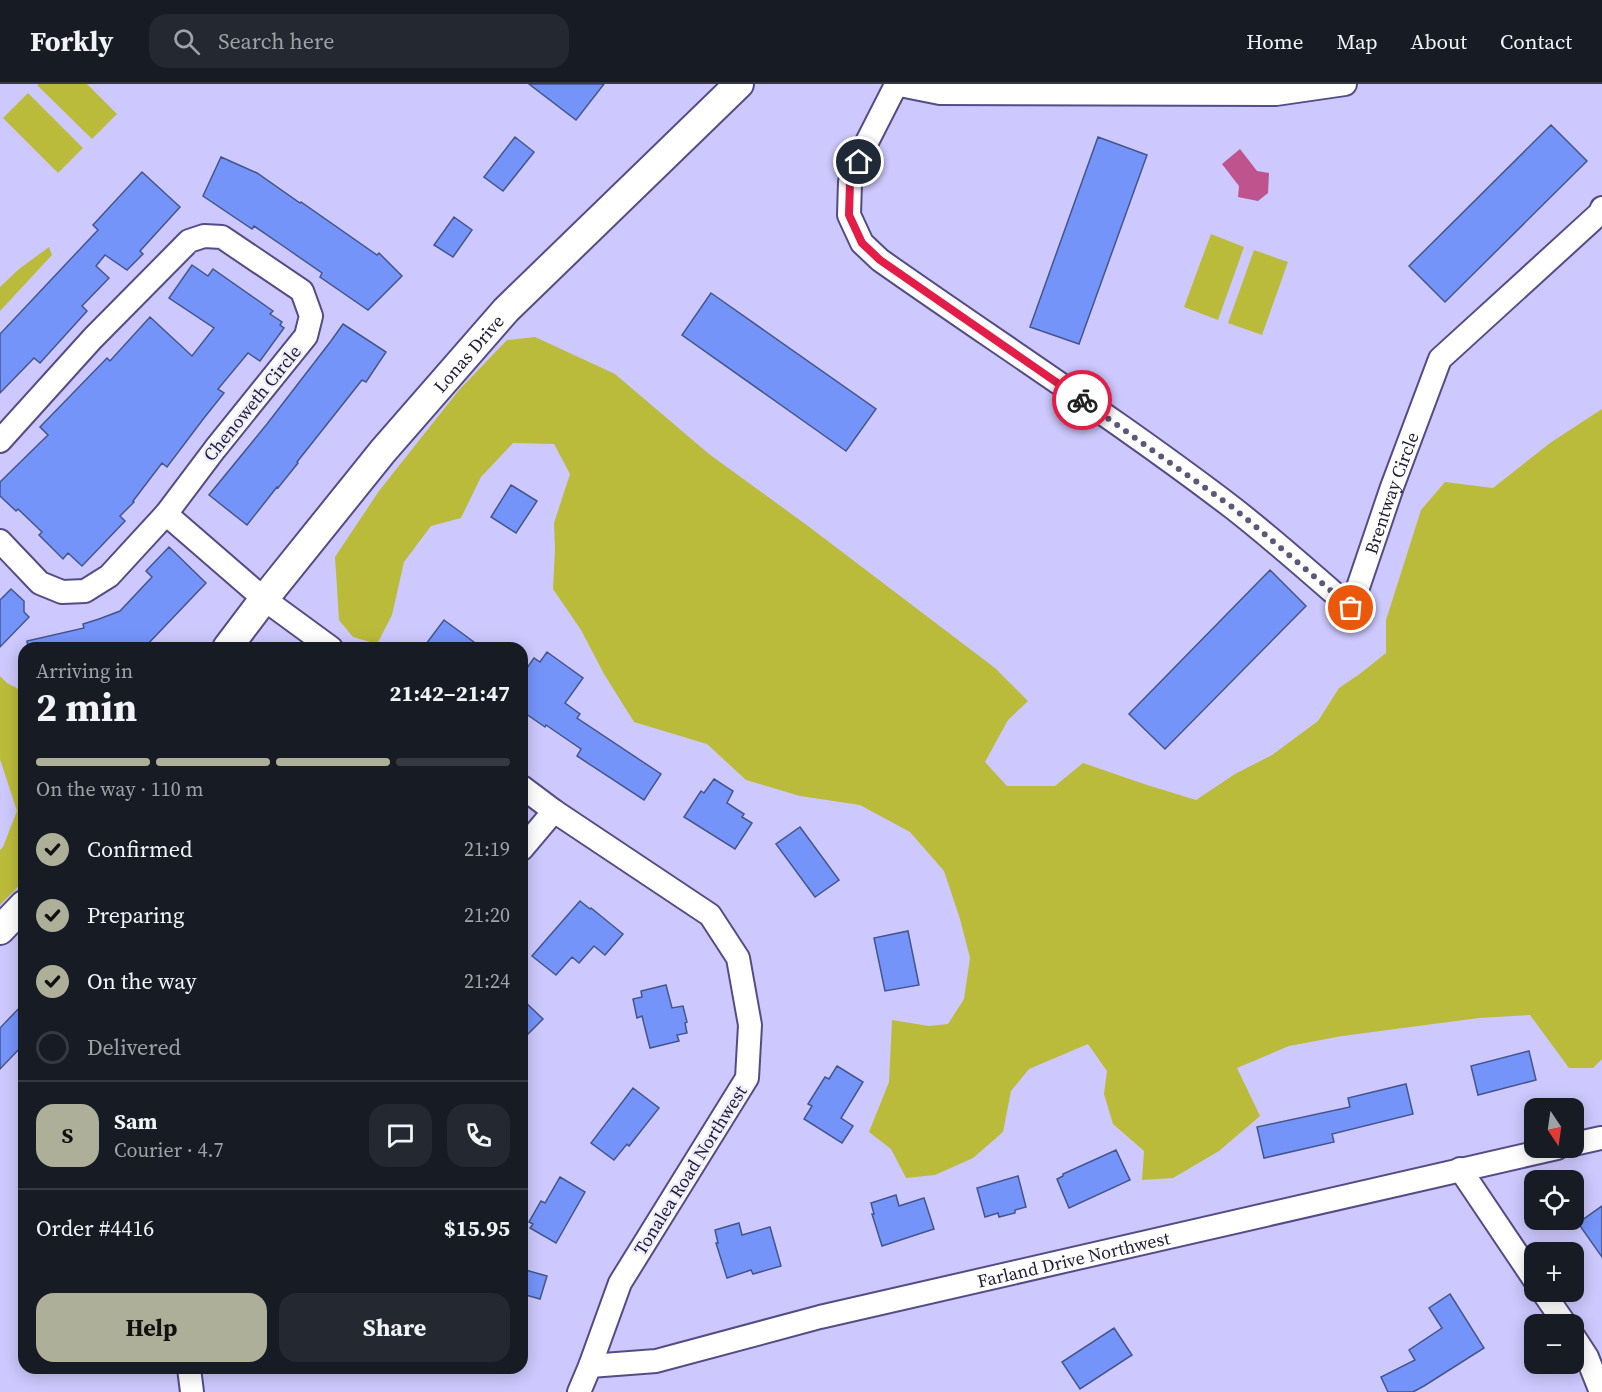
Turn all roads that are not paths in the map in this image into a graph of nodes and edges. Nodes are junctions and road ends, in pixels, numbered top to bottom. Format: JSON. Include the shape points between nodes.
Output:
{"nodes":[{"id":1,"x":739,"y":84,"type":"edge"},
{"id":2,"x":896,"y":84,"type":"edge"},
{"id":3,"x":1345,"y":84,"type":"edge"},
{"id":4,"x":1602,"y":208,"type":"edge"},
{"id":5,"x":0,"y":441,"type":"edge"},
{"id":6,"x":166,"y":514,"type":"junction"},
{"id":7,"x":0,"y":541,"type":"edge"},
{"id":8,"x":264,"y":599,"type":"junction"},
{"id":9,"x":232,"y":642,"type":"edge"},
{"id":10,"x":323,"y":642,"type":"edge"},
{"id":11,"x":528,"y":792,"type":"edge"},
{"id":12,"x":554,"y":811,"type":"junction"},
{"id":13,"x":528,"y":842,"type":"edge"},
{"id":14,"x":18,"y":911,"type":"edge"},
{"id":15,"x":0,"y":930,"type":"edge"},
{"id":16,"x":1601,"y":1138,"type":"edge"},
{"id":17,"x":1584,"y":1142,"type":"edge"},
{"id":18,"x":1524,"y":1155,"type":"edge"},
{"id":19,"x":1460,"y":1169,"type":"junction"},
{"id":20,"x":1524,"y":1264,"type":"edge"},
{"id":21,"x":1584,"y":1352,"type":"edge"},
{"id":22,"x":591,"y":1366,"type":"junction"},
{"id":23,"x":190,"y":1374,"type":"edge"},
{"id":24,"x":192,"y":1392,"type":"edge"},
{"id":25,"x":579,"y":1392,"type":"edge"},
{"id":26,"x":1601,"y":1392,"type":"edge"}],
"edges":[{"from":1,"to":8,"type":"street","name":"Lonas Drive","via":[[506,310],[382,451]]},
{"from":2,"to":3,"type":"street","name":"Brentway Circle","via":[[940,93],[1215,95],[1276,94]]},
{"from":2,"to":4,"type":"street","name":"Brentway Circle","via":[[850,182],[849,215],[862,243],[880,260],[1222,500],[1351,608],[1440,359]]},
{"from":5,"to":6,"type":"street","name":"Chenoweth Circle","via":[[93,338],[189,241],[204,236],[222,237],[302,291],[310,316],[306,336]]},
{"from":6,"to":7,"type":"street","name":"Chenoweth Circle","via":[[109,576],[85,591],[62,592],[40,583]]},
{"from":6,"to":8,"type":"street"},
{"from":8,"to":9,"type":"street","name":"Lonas Drive"},
{"from":8,"to":10,"type":"street"},
{"from":11,"to":12,"type":"street","name":"Tonalea Road Northwest"},
{"from":12,"to":13,"type":"street"},
{"from":12,"to":22,"type":"street","name":"Tonalea Road Northwest","via":[[710,915],[738,957],[750,1025],[747,1078],[620,1284]]},
{"from":14,"to":15,"type":"street"},
{"from":16,"to":17,"type":"street"},
{"from":18,"to":19,"type":"street","name":"Farland Drive Northwest"},
{"from":19,"to":20,"type":"street"},
{"from":19,"to":22,"type":"street","name":"Farland Drive Northwest","via":[[820,1317],[656,1361]]},
{"from":21,"to":26,"type":"street"},
{"from":22,"to":25,"type":"street","name":"Tonalea Road Northwest"},
{"from":23,"to":24,"type":"street"}]}
